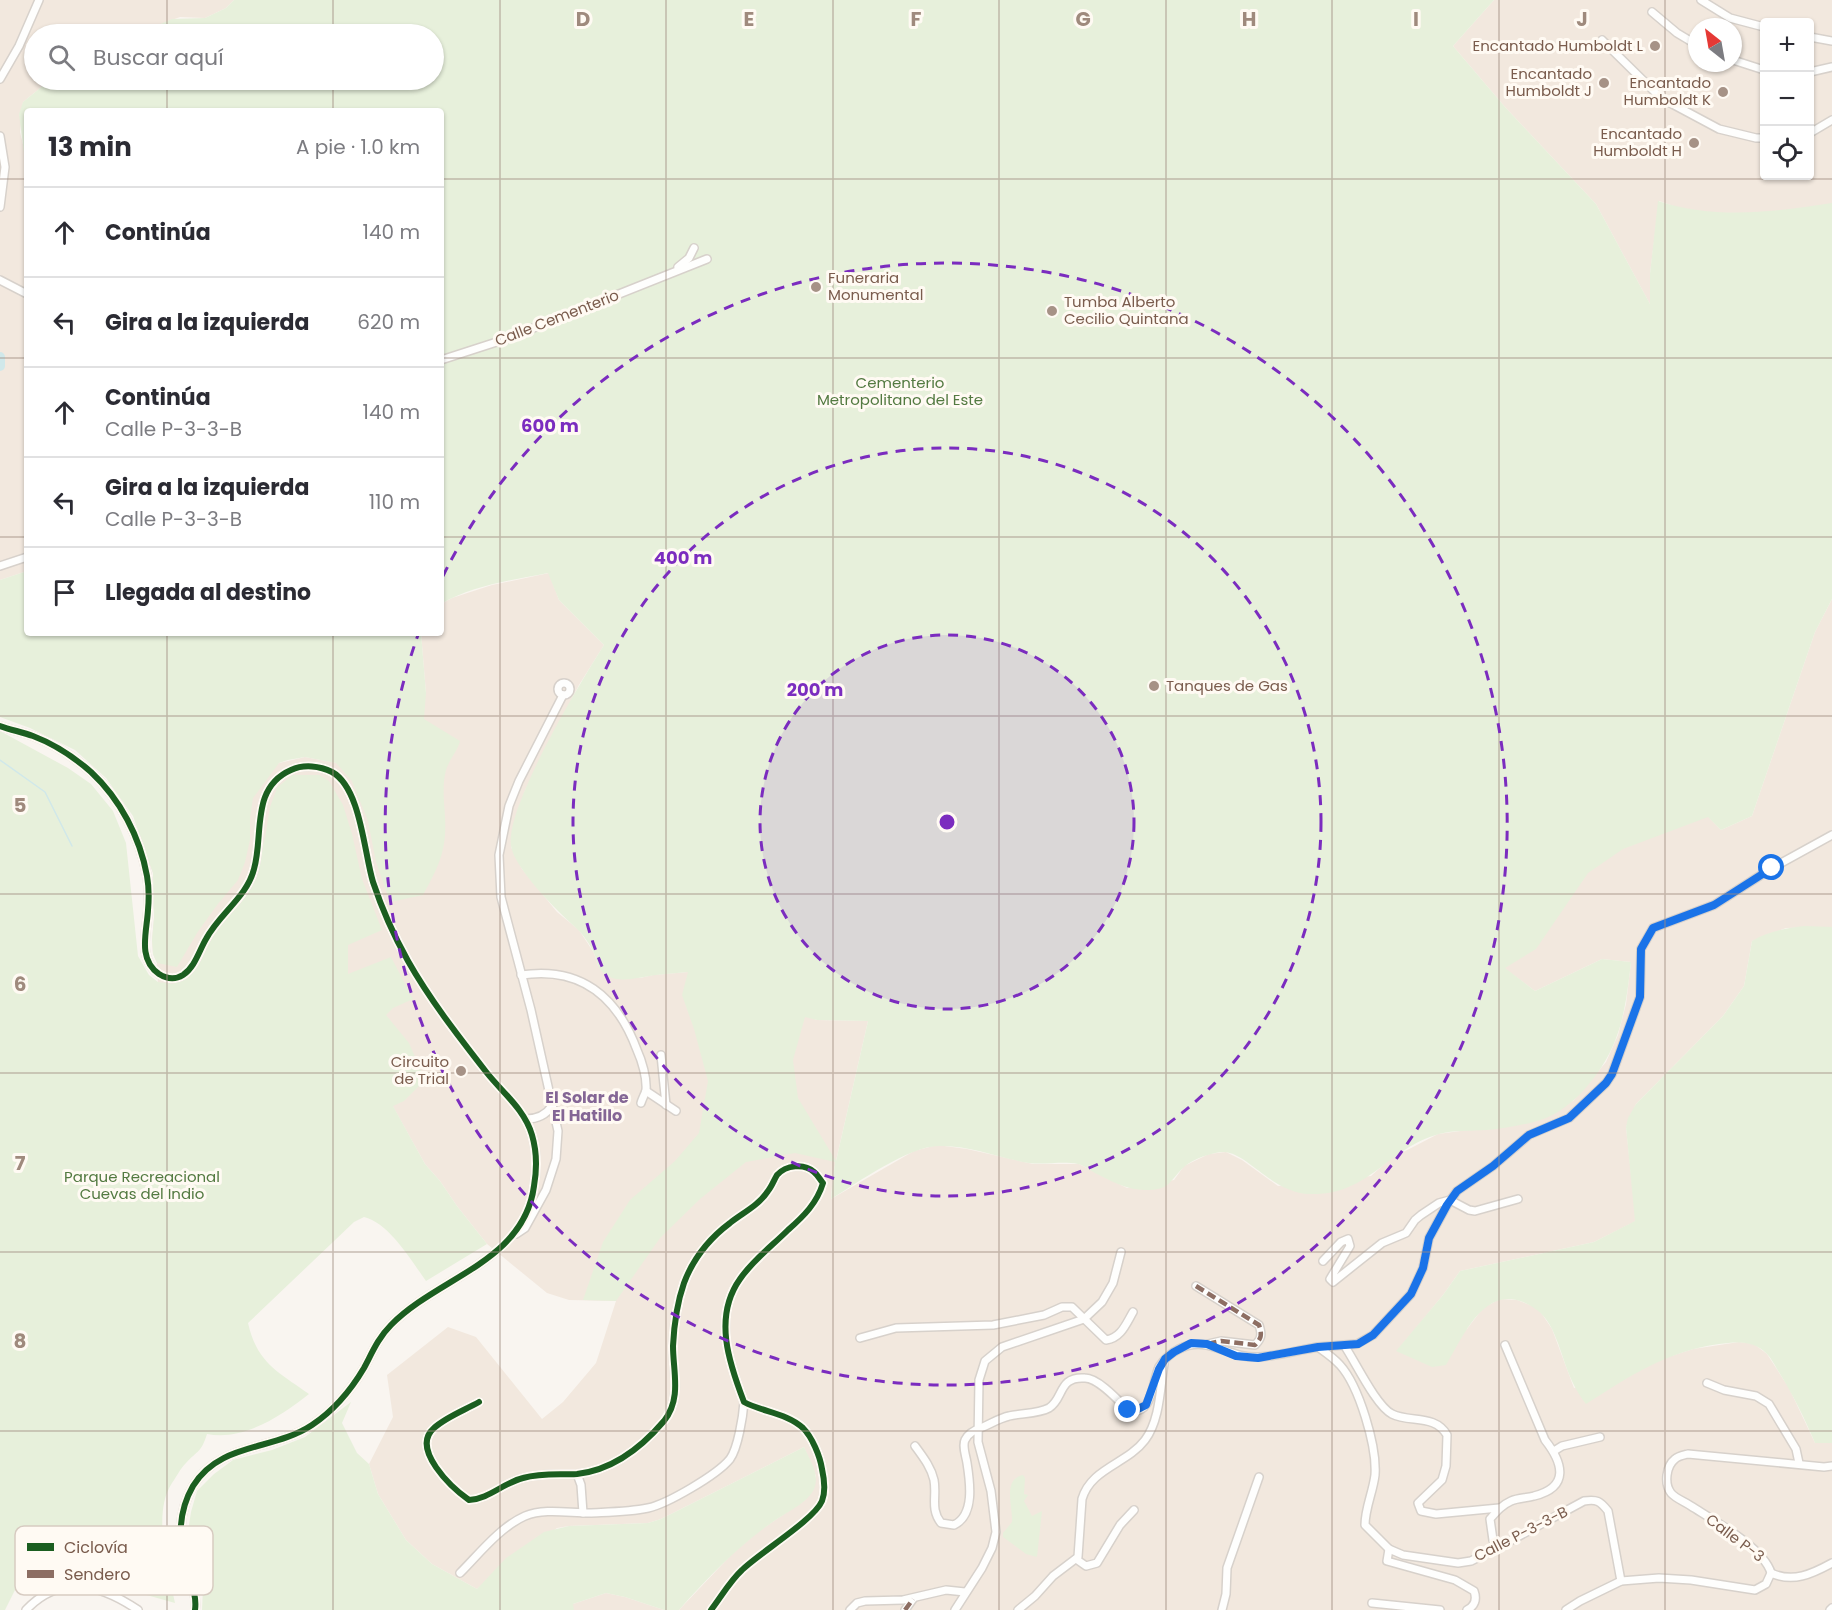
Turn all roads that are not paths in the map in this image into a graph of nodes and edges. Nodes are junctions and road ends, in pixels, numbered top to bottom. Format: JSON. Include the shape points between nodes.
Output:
{"nodes":[{"id":1,"x":39,"y":0,"type":"edge"},
{"id":2,"x":1701,"y":0,"type":"edge"},
{"id":3,"x":1652,"y":12,"type":"dead end"},
{"id":4,"x":29,"y":24,"type":"edge"},
{"id":5,"x":1760,"y":26,"type":"edge"},
{"id":6,"x":24,"y":34,"type":"edge"},
{"id":7,"x":1814,"y":38,"type":"edge"},
{"id":8,"x":1602,"y":39,"type":"dead end"},
{"id":9,"x":1688,"y":40,"type":"edge"},
{"id":10,"x":1832,"y":41,"type":"edge"},
{"id":11,"x":1742,"y":63,"type":"edge"},
{"id":12,"x":1832,"y":67,"type":"edge"},
{"id":13,"x":1760,"y":69,"type":"edge"},
{"id":14,"x":1814,"y":71,"type":"edge"},
{"id":15,"x":0,"y":79,"type":"edge"},
{"id":16,"x":1832,"y":120,"type":"edge"},
{"id":17,"x":1814,"y":130,"type":"edge"},
{"id":18,"x":0,"y":136,"type":"edge"},
{"id":19,"x":1760,"y":138,"type":"edge"},
{"id":20,"x":0,"y":207,"type":"edge"},
{"id":21,"x":694,"y":248,"type":"dead end"},
{"id":22,"x":707,"y":259,"type":"dead end"},
{"id":23,"x":671,"y":272,"type":"junction"},
{"id":24,"x":0,"y":280,"type":"edge"},
{"id":25,"x":24,"y":292,"type":"edge"},
{"id":26,"x":444,"y":359,"type":"edge"},
{"id":27,"x":24,"y":558,"type":"edge"},
{"id":28,"x":0,"y":566,"type":"edge"},
{"id":29,"x":563,"y":695,"type":"dead end"},
{"id":30,"x":0,"y":726,"type":"edge"},
{"id":31,"x":1832,"y":835,"type":"edge"},
{"id":32,"x":521,"y":975,"type":"junction"},
{"id":33,"x":661,"y":1054,"type":"dead end"},
{"id":34,"x":646,"y":1090,"type":"junction"},
{"id":35,"x":641,"y":1103,"type":"dead end"},
{"id":36,"x":666,"y":1105,"type":"junction"},
{"id":37,"x":552,"y":1106,"type":"junction"},
{"id":38,"x":676,"y":1111,"type":"dead end"},
{"id":39,"x":526,"y":1119,"type":"junction"},
{"id":40,"x":1518,"y":1199,"type":"dead end"},
{"id":41,"x":1450,"y":1200,"type":"junction"},
{"id":42,"x":512,"y":1237,"type":"junction"},
{"id":43,"x":1121,"y":1252,"type":"dead end"},
{"id":44,"x":1323,"y":1261,"type":"dead end"},
{"id":45,"x":1196,"y":1286,"type":"dead end"},
{"id":46,"x":1133,"y":1312,"type":"dead end"},
{"id":47,"x":1084,"y":1319,"type":"junction"},
{"id":48,"x":860,"y":1338,"type":"dead end"},
{"id":49,"x":1207,"y":1344,"type":"junction"},
{"id":50,"x":1344,"y":1345,"type":"junction"},
{"id":51,"x":1505,"y":1345,"type":"dead end"},
{"id":52,"x":1318,"y":1347,"type":"junction"},
{"id":53,"x":1165,"y":1359,"type":"junction"},
{"id":54,"x":1707,"y":1383,"type":"dead end"},
{"id":55,"x":479,"y":1402,"type":"dead end"},
{"id":56,"x":744,"y":1402,"type":"junction"},
{"id":57,"x":979,"y":1429,"type":"junction"},
{"id":58,"x":1600,"y":1437,"type":"dead end"},
{"id":59,"x":915,"y":1446,"type":"dead end"},
{"id":60,"x":1554,"y":1451,"type":"junction"},
{"id":61,"x":1799,"y":1463,"type":"junction"},
{"id":62,"x":1832,"y":1466,"type":"edge"},
{"id":63,"x":577,"y":1474,"type":"junction"},
{"id":64,"x":1259,"y":1477,"type":"dead end"},
{"id":65,"x":1499,"y":1508,"type":"junction"},
{"id":66,"x":1134,"y":1510,"type":"dead end"},
{"id":67,"x":583,"y":1513,"type":"junction"},
{"id":68,"x":180,"y":1526,"type":"edge"},
{"id":69,"x":1497,"y":1548,"type":"junction"},
{"id":70,"x":1389,"y":1549,"type":"junction"},
{"id":71,"x":1076,"y":1559,"type":"junction"},
{"id":72,"x":1832,"y":1563,"type":"edge"},
{"id":73,"x":460,"y":1573,"type":"dead end"},
{"id":74,"x":1771,"y":1574,"type":"junction"},
{"id":75,"x":1622,"y":1581,"type":"junction"},
{"id":76,"x":965,"y":1592,"type":"junction"},
{"id":77,"x":47,"y":1595,"type":"edge"},
{"id":78,"x":112,"y":1595,"type":"edge"},
{"id":79,"x":196,"y":1595,"type":"edge"},
{"id":80,"x":913,"y":1599,"type":"junction"},
{"id":81,"x":1372,"y":1603,"type":"dead end"},
{"id":82,"x":26,"y":1610,"type":"edge"},
{"id":83,"x":138,"y":1610,"type":"edge"},
{"id":84,"x":195,"y":1610,"type":"edge"},
{"id":85,"x":711,"y":1610,"type":"edge"},
{"id":86,"x":850,"y":1610,"type":"edge"},
{"id":87,"x":905,"y":1610,"type":"edge"},
{"id":88,"x":955,"y":1610,"type":"edge"},
{"id":89,"x":1018,"y":1610,"type":"edge"},
{"id":90,"x":1222,"y":1610,"type":"edge"},
{"id":91,"x":1440,"y":1610,"type":"edge"},
{"id":92,"x":1467,"y":1610,"type":"edge"},
{"id":93,"x":1566,"y":1610,"type":"edge"}],
"edges":[{"from":1,"to":4,"type":"street"},
{"from":2,"to":5,"type":"street","via":[[1730,18]]},
{"from":3,"to":9,"type":"street"},
{"from":6,"to":15,"type":"street"},
{"from":7,"to":10,"type":"street"},
{"from":8,"to":19,"type":"street","via":[[1661,98],[1719,129]]},
{"from":11,"to":13,"type":"street"},
{"from":12,"to":14,"type":"street"},
{"from":16,"to":17,"type":"street"},
{"from":18,"to":20,"type":"street","via":[[5,167]]},
{"from":21,"to":23,"type":"street","name":"Calle Cementerio","via":[[689,258]]},
{"from":22,"to":23,"type":"street","name":"Calle Cementerio"},
{"from":23,"to":26,"type":"street","name":"Calle Cementerio","via":[[506,339]]},
{"from":24,"to":25,"type":"street"},
{"from":27,"to":28,"type":"street"},
{"from":29,"to":32,"type":"street","via":[[509,806],[499,855],[501,897]]},
{"from":30,"to":39,"type":"street","via":[[71,756],[114,798],[128,821],[146,870],[147,957],[153,969],[169,978],[191,968],[211,929],[251,878],[260,812],[273,784],[289,771],[307,766],[338,775],[351,794],[373,882],[408,961],[435,1004]]},
{"from":31,"to":41,"type":"street","via":[[1714,905],[1653,928],[1641,949],[1640,997],[1606,1083],[1569,1118],[1529,1135]]},
{"from":32,"to":34,"type":"street","via":[[558,973],[577,979],[612,1005],[634,1042]]},
{"from":32,"to":37,"type":"street"},
{"from":33,"to":36,"type":"street"},
{"from":34,"to":35,"type":"street"},
{"from":34,"to":36,"type":"street"},
{"from":36,"to":38,"type":"street"},
{"from":37,"to":39,"type":"street","via":[[544,1115]]},
{"from":37,"to":42,"type":"street","via":[[558,1144],[552,1172],[538,1208],[525,1228]]},
{"from":39,"to":42,"type":"street","via":[[533,1139],[536,1178],[531,1203]]},
{"from":40,"to":41,"type":"street","via":[[1475,1210]]},
{"from":41,"to":44,"type":"street","via":[[1421,1215],[1406,1233],[1382,1243],[1333,1282],[1330,1279],[1350,1246],[1348,1239]]},
{"from":41,"to":50,"type":"street","via":[[1429,1238],[1423,1268],[1411,1294],[1373,1335],[1358,1344]]},
{"from":42,"to":68,"type":"street","via":[[488,1258],[395,1320],[377,1341],[353,1384],[319,1419],[285,1439],[227,1455],[212,1464],[188,1496]]},
{"from":43,"to":47,"type":"street","via":[[1113,1283],[1102,1302]]},
{"from":45,"to":49,"type":"street","via":[[1259,1325],[1262,1332],[1255,1345],[1221,1341]]},
{"from":46,"to":47,"type":"street","via":[[1119,1335],[1106,1340]]},
{"from":47,"to":48,"type":"street","via":[[1072,1307],[1062,1307],[1044,1315],[993,1325],[896,1328]]},
{"from":47,"to":57,"type":"street","via":[[1020,1339],[990,1354],[979,1380]]},
{"from":49,"to":52,"type":"street","via":[[1236,1356],[1258,1358]]},
{"from":49,"to":53,"type":"street","via":[[1191,1343]]},
{"from":50,"to":52,"type":"street"},
{"from":50,"to":65,"type":"street","via":[[1387,1412],[1439,1425],[1448,1435],[1442,1480],[1418,1503],[1421,1511],[1436,1514]]},
{"from":51,"to":60,"type":"street","via":[[1545,1440]]},
{"from":52,"to":70,"type":"street","name":"Calle P-3-3-B","via":[[1340,1365],[1366,1417],[1375,1474],[1365,1526]]},
{"from":53,"to":57,"type":"street","via":[[1149,1402],[1140,1409],[1128,1410],[1098,1382],[1073,1379],[1062,1387],[1047,1409],[1003,1418]]},
{"from":53,"to":71,"type":"street","via":[[1151,1430],[1135,1451],[1102,1471],[1084,1490],[1080,1553]]},
{"from":54,"to":61,"type":"street","via":[[1756,1396],[1769,1404],[1796,1449]]},
{"from":55,"to":63,"type":"street","via":[[433,1429],[426,1439],[436,1468],[469,1500],[481,1499],[511,1481],[535,1474]]},
{"from":56,"to":63,"type":"street","via":[[729,1364],[725,1317],[738,1280],[819,1198],[823,1183],[814,1172],[801,1166],[786,1168],[764,1197],[707,1243],[693,1262],[677,1308],[673,1347],[677,1381],[674,1403],[666,1419],[634,1452],[597,1470]]},
{"from":56,"to":67,"type":"street","via":[[730,1458],[702,1481],[649,1508]]},
{"from":56,"to":85,"type":"street","via":[[804,1428],[821,1461],[823,1499],[810,1515],[742,1570]]},
{"from":57,"to":59,"type":"street","via":[[966,1438],[964,1445],[969,1498],[965,1516],[954,1525],[941,1523],[937,1518],[933,1475]]},
{"from":57,"to":76,"type":"street","via":[[978,1442],[991,1491],[996,1532],[982,1568]]},
{"from":58,"to":60,"type":"street"},
{"from":60,"to":65,"type":"street","via":[[1561,1468],[1554,1486]]},
{"from":61,"to":62,"type":"street","name":"Calle P-3"},
{"from":61,"to":74,"type":"street","name":"Calle P-3","via":[[1688,1454],[1676,1458],[1668,1469],[1671,1493],[1762,1556]]},
{"from":63,"to":67,"type":"street"},
{"from":64,"to":90,"type":"street","via":[[1227,1568]]},
{"from":65,"to":69,"type":"street","via":[[1490,1519]]},
{"from":66,"to":71,"type":"street","via":[[1097,1563],[1086,1566]]},
{"from":67,"to":73,"type":"street","via":[[525,1516],[504,1530]]},
{"from":69,"to":70,"type":"street","name":"Calle P-3-3-B","via":[[1458,1563],[1403,1555]]},
{"from":69,"to":75,"type":"street","name":"Calle P-3-3-B","via":[[1584,1501],[1594,1500],[1608,1511]]},
{"from":70,"to":92,"type":"street","via":[[1387,1561],[1455,1580],[1474,1591],[1476,1601]]},
{"from":71,"to":89,"type":"street"},
{"from":72,"to":74,"type":"street","via":[[1799,1578]]},
{"from":74,"to":75,"type":"street","name":"Calle P-3","via":[[1766,1584],[1755,1590],[1691,1580]]},
{"from":75,"to":93,"type":"street","name":"Calle P-3"},
{"from":76,"to":80,"type":"street","via":[[946,1590]]},
{"from":76,"to":88,"type":"street"},
{"from":77,"to":82,"type":"street"},
{"from":78,"to":83,"type":"street"},
{"from":79,"to":84,"type":"street"},
{"from":80,"to":86,"type":"street","via":[[865,1601]]},
{"from":80,"to":87,"type":"street"},
{"from":81,"to":91,"type":"street"}]}
